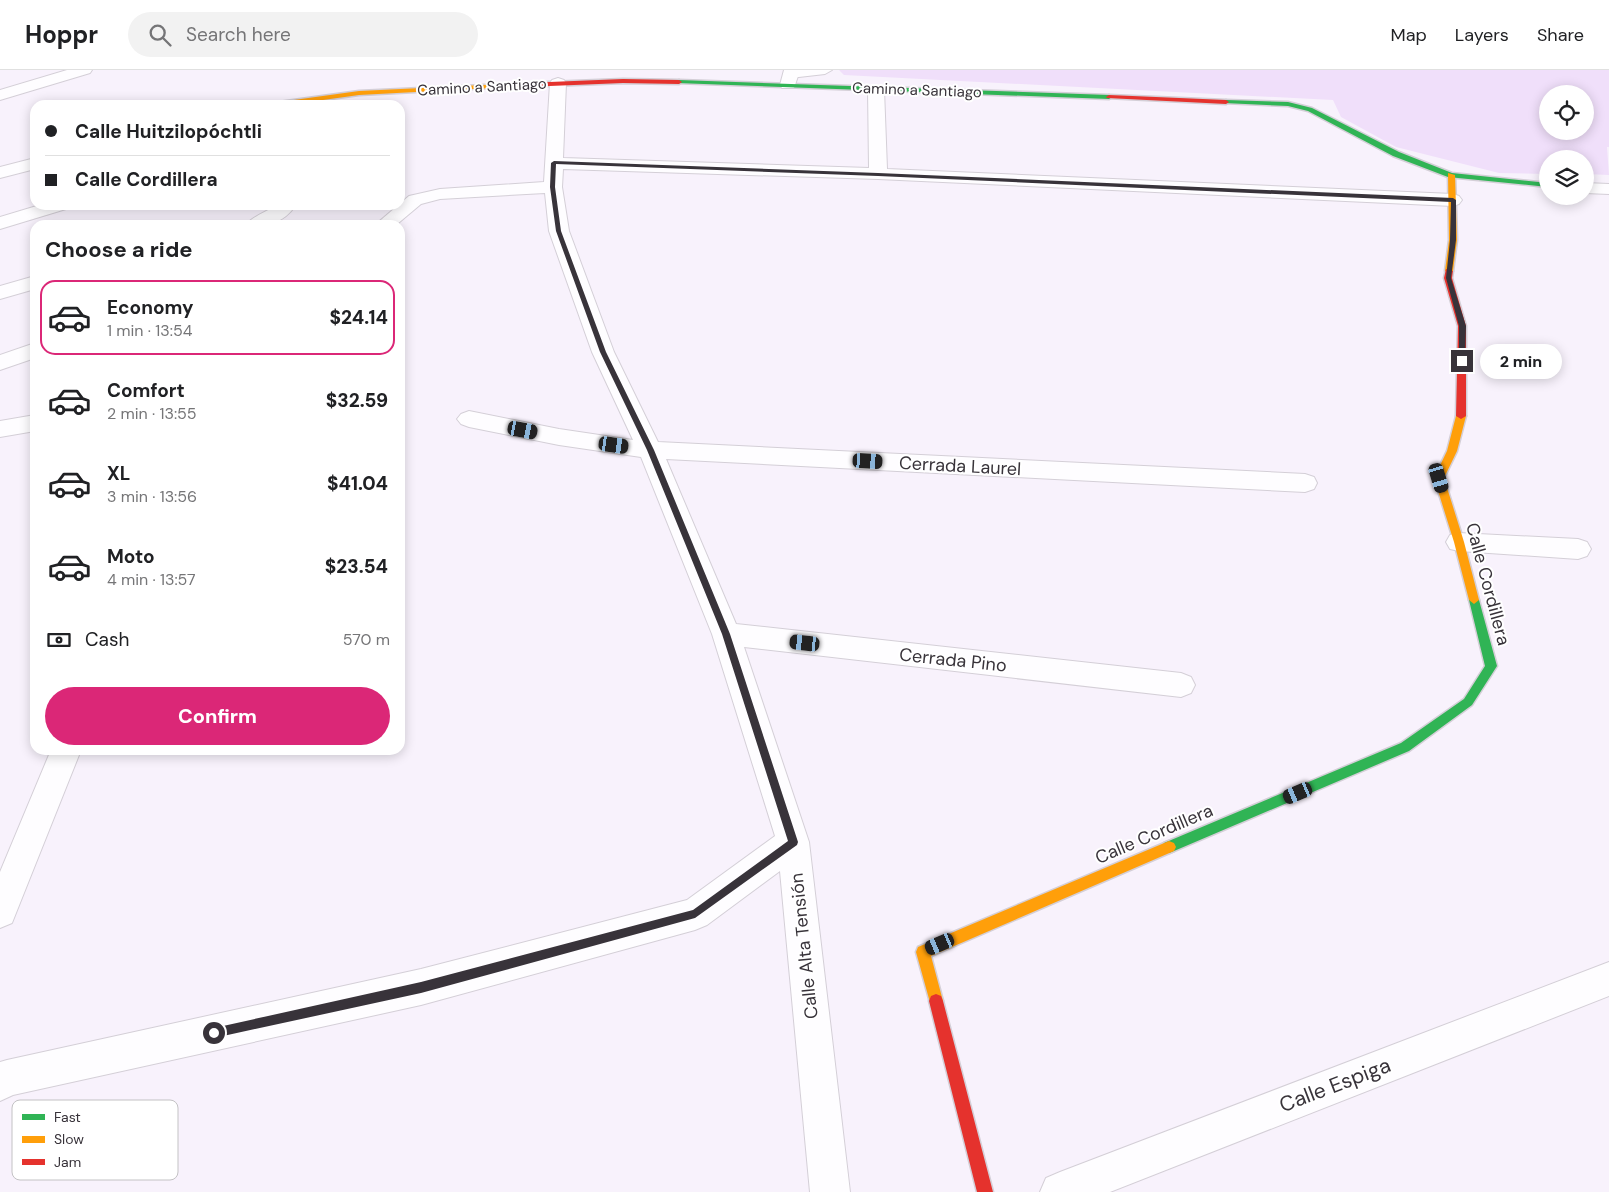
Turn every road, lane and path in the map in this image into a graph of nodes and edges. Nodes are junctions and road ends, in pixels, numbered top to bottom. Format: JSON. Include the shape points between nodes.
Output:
{"nodes":[{"id":1,"x":84,"y":70,"type":"edge"},
{"id":2,"x":825,"y":70,"type":"edge"},
{"id":3,"x":790,"y":76,"type":"edge"},
{"id":4,"x":558,"y":83,"type":"junction"},
{"id":5,"x":876,"y":89,"type":"junction"},
{"id":6,"x":0,"y":95,"type":"edge"},
{"id":7,"x":308,"y":100,"type":"edge"},
{"id":8,"x":30,"y":164,"type":"edge"},
{"id":9,"x":0,"y":173,"type":"edge"},
{"id":10,"x":878,"y":174,"type":"junction"},
{"id":11,"x":553,"y":175,"type":"junction"},
{"id":12,"x":1451,"y":175,"type":"junction"},
{"id":13,"x":1539,"y":184,"type":"edge"},
{"id":14,"x":1594,"y":188,"type":"edge"},
{"id":15,"x":1609,"y":189,"type":"edge"},
{"id":16,"x":1453,"y":200,"type":"junction"},
{"id":17,"x":405,"y":208,"type":"edge"},
{"id":18,"x":43,"y":210,"type":"edge"},
{"id":19,"x":281,"y":210,"type":"edge"},
{"id":20,"x":403,"y":210,"type":"edge"},
{"id":21,"x":266,"y":220,"type":"edge"},
{"id":22,"x":390,"y":220,"type":"edge"},
{"id":23,"x":0,"y":223,"type":"edge"},
{"id":24,"x":30,"y":284,"type":"edge"},
{"id":25,"x":0,"y":293,"type":"edge"},
{"id":26,"x":30,"y":352,"type":"edge"},
{"id":27,"x":0,"y":362,"type":"edge"},
{"id":28,"x":469,"y":419,"type":"dead end"},
{"id":29,"x":30,"y":424,"type":"edge"},
{"id":30,"x":0,"y":429,"type":"edge"},
{"id":31,"x":650,"y":450,"type":"junction"},
{"id":32,"x":1304,"y":483,"type":"dead end"},
{"id":33,"x":1459,"y":542,"type":"junction"},
{"id":34,"x":1578,"y":550,"type":"dead end"},
{"id":35,"x":726,"y":634,"type":"junction"},
{"id":36,"x":1181,"y":685,"type":"dead end"},
{"id":37,"x":64,"y":755,"type":"edge"},
{"id":38,"x":793,"y":842,"type":"junction"},
{"id":39,"x":0,"y":912,"type":"edge"},
{"id":40,"x":1609,"y":979,"type":"edge"},
{"id":41,"x":0,"y":1082,"type":"edge"},
{"id":42,"x":830,"y":1192,"type":"edge"},
{"id":43,"x":985,"y":1192,"type":"edge"},
{"id":44,"x":1060,"y":1192,"type":"edge"}],
"edges":[{"from":1,"to":6,"type":"street"},
{"from":2,"to":3,"type":"lane"},
{"from":3,"to":4,"type":"street","name":"Camino a Santiago"},
{"from":3,"to":5,"type":"street","name":"Camino a Santiago"},
{"from":4,"to":7,"type":"street","name":"Camino a Santiago","via":[[359,93]]},
{"from":4,"to":11,"type":"street","name":"Calle Alta Tensión"},
{"from":5,"to":10,"type":"street"},
{"from":5,"to":12,"type":"street","name":"Camino a Santiago","via":[[1288,104],[1334,120],[1396,154]]},
{"from":8,"to":9,"type":"street"},
{"from":10,"to":11,"type":"street"},
{"from":10,"to":16,"type":"street"},
{"from":11,"to":17,"type":"street","via":[[432,196],[415,200]]},
{"from":11,"to":31,"type":"street","name":"Calle Alta Tensión","via":[[559,231],[603,352]]},
{"from":12,"to":13,"type":"street","name":"Camino a Santiago"},
{"from":12,"to":16,"type":"street","name":"Calle Cordillera"},
{"from":14,"to":15,"type":"street"},
{"from":16,"to":33,"type":"street","name":"Calle Cordillera","via":[[1453,240],[1448,278],[1462,326],[1462,414],[1452,451],[1439,478]]},
{"from":18,"to":23,"type":"street"},
{"from":19,"to":21,"type":"street"},
{"from":20,"to":22,"type":"street"},
{"from":24,"to":25,"type":"street"},
{"from":26,"to":27,"type":"street"},
{"from":28,"to":31,"type":"street","name":"Cerrada Laurel","via":[[559,437]]},
{"from":29,"to":30,"type":"street"},
{"from":31,"to":32,"type":"street","name":"Cerrada Laurel"},
{"from":31,"to":35,"type":"street","name":"Calle Alta Tensión"},
{"from":33,"to":34,"type":"street"},
{"from":33,"to":43,"type":"street","name":"Calle Cordillera","via":[[1491,666],[1468,702],[1406,747],[922,952]]},
{"from":35,"to":36,"type":"street","name":"Cerrada Pino"},
{"from":35,"to":38,"type":"street","name":"Calle Alta Tensión"},
{"from":37,"to":39,"type":"street"},
{"from":38,"to":41,"type":"street","via":[[695,914],[421,987]]},
{"from":38,"to":42,"type":"street","name":"Calle Alta Tensión"},
{"from":40,"to":44,"type":"street","name":"Calle Espiga"}]}
